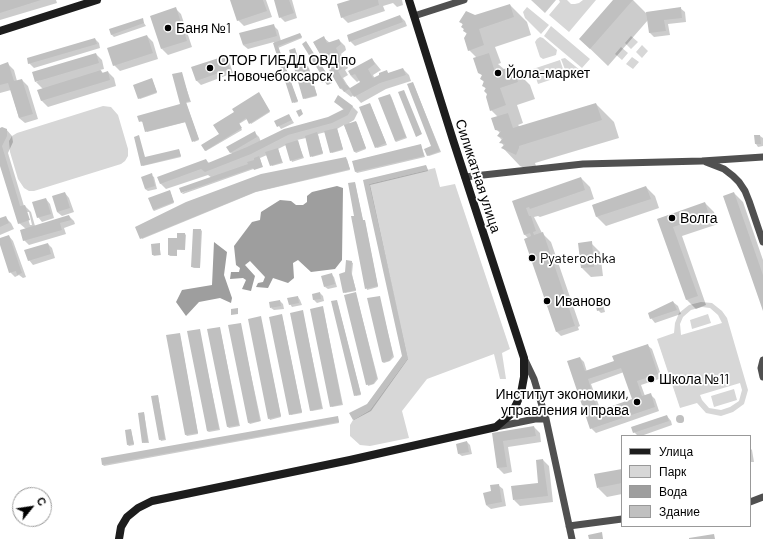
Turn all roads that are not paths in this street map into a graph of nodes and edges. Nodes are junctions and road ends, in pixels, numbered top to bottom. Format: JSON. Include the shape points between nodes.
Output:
{"nodes":[{"id":1,"x":97,"y":0,"type":"edge"},
{"id":2,"x":409,"y":0,"type":"edge"},
{"id":3,"x":464,"y":0,"type":"edge"},
{"id":4,"x":414,"y":16,"type":"junction"},
{"id":5,"x":0,"y":30,"type":"edge"},
{"id":6,"x":763,"y":157,"type":"edge"},
{"id":7,"x":702,"y":161,"type":"junction"},
{"id":8,"x":465,"y":177,"type":"junction"},
{"id":9,"x":763,"y":242,"type":"edge"},
{"id":10,"x":524,"y":358,"type":"junction"},
{"id":11,"x":763,"y":360,"type":"edge"},
{"id":12,"x":763,"y":377,"type":"edge"},
{"id":13,"x":546,"y":419,"type":"junction"},
{"id":14,"x":496,"y":427,"type":"junction"},
{"id":15,"x":763,"y":497,"type":"edge"},
{"id":16,"x":751,"y":502,"type":"edge"},
{"id":17,"x":621,"y":519,"type":"edge"},
{"id":18,"x":569,"y":526,"type":"junction"},
{"id":19,"x":119,"y":539,"type":"edge"},
{"id":20,"x":572,"y":539,"type":"edge"}],
"edges":[{"from":1,"to":5,"type":"street"},
{"from":2,"to":4,"type":"street","name":"Силикатная улица"},
{"from":3,"to":4,"type":"street"},
{"from":4,"to":8,"type":"street","name":"Силикатная улица"},
{"from":6,"to":7,"type":"street"},
{"from":7,"to":8,"type":"street","via":[[583,164]]},
{"from":7,"to":9,"type":"street","via":[[724,169],[739,182],[749,201]]},
{"from":8,"to":10,"type":"street","name":"Силикатная улица"},
{"from":10,"to":13,"type":"street","via":[[534,379]]},
{"from":10,"to":14,"type":"street","via":[[522,388],[516,405],[508,418]]},
{"from":11,"to":12,"type":"street"},
{"from":13,"to":14,"type":"street"},
{"from":13,"to":18,"type":"street"},
{"from":14,"to":19,"type":"street","via":[[152,501],[127,517],[121,527]]},
{"from":15,"to":16,"type":"street"},
{"from":17,"to":18,"type":"street"},
{"from":18,"to":20,"type":"street"}]}
